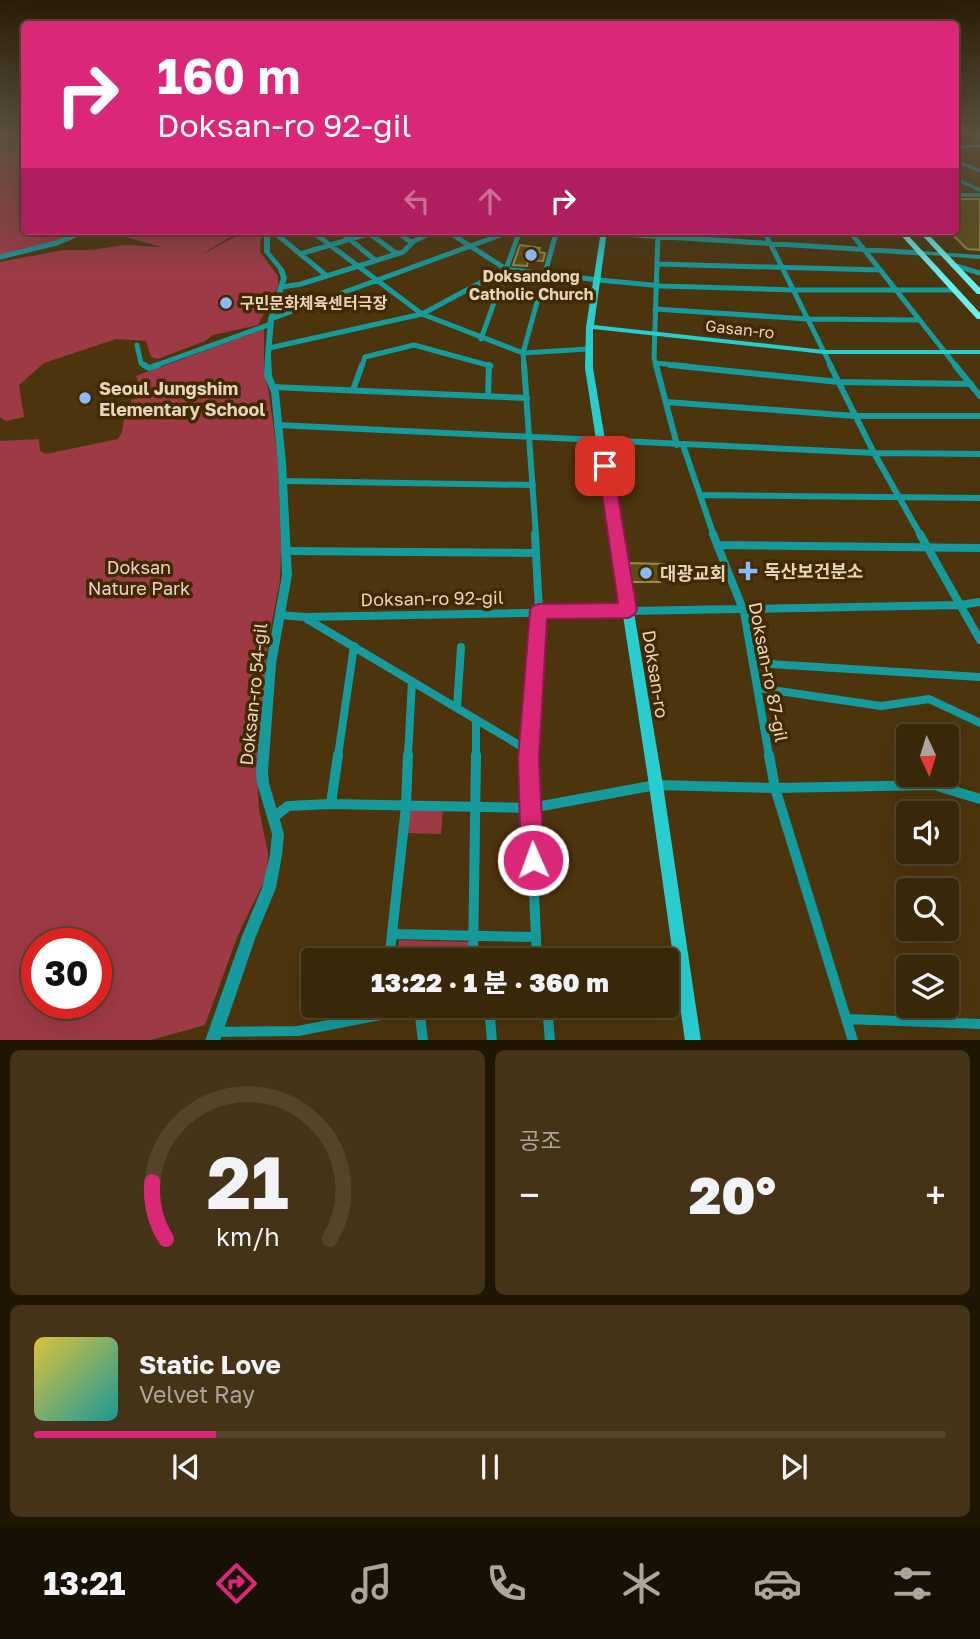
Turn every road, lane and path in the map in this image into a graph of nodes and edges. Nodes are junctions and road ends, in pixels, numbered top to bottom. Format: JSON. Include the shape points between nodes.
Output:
{"nodes":[{"id":1,"x":960,"y":182,"type":"edge"},
{"id":2,"x":980,"y":193,"type":"edge"},
{"id":3,"x":959,"y":195,"type":"edge"},
{"id":4,"x":76,"y":235,"type":"edge"},
{"id":5,"x":269,"y":235,"type":"edge"},
{"id":6,"x":274,"y":235,"type":"edge"},
{"id":7,"x":316,"y":235,"type":"edge"},
{"id":8,"x":344,"y":235,"type":"edge"},
{"id":9,"x":361,"y":235,"type":"edge"},
{"id":10,"x":372,"y":235,"type":"edge"},
{"id":11,"x":401,"y":235,"type":"edge"},
{"id":12,"x":424,"y":235,"type":"edge"},
{"id":13,"x":453,"y":235,"type":"edge"},
{"id":14,"x":502,"y":235,"type":"edge"},
{"id":15,"x":519,"y":235,"type":"edge"},
{"id":16,"x":556,"y":235,"type":"edge"},
{"id":17,"x":604,"y":235,"type":"edge"},
{"id":18,"x":658,"y":235,"type":"edge"},
{"id":19,"x":669,"y":235,"type":"edge"},
{"id":20,"x":766,"y":235,"type":"edge"},
{"id":21,"x":852,"y":235,"type":"edge"},
{"id":22,"x":904,"y":235,"type":"edge"},
{"id":23,"x":925,"y":235,"type":"edge"},
{"id":24,"x":350,"y":240,"type":"junction"},
{"id":25,"x":412,"y":243,"type":"junction"},
{"id":26,"x":771,"y":244,"type":"junction"},
{"id":27,"x":329,"y":246,"type":"junction"},
{"id":28,"x":471,"y":246,"type":"junction"},
{"id":29,"x":864,"y":250,"type":"junction"},
{"id":30,"x":920,"y":253,"type":"junction"},
{"id":31,"x":300,"y":254,"type":"junction"},
{"id":32,"x":396,"y":254,"type":"junction"},
{"id":33,"x":943,"y":254,"type":"junction"},
{"id":34,"x":0,"y":257,"type":"edge"},
{"id":35,"x":980,"y":257,"type":"edge"},
{"id":36,"x":375,"y":260,"type":"junction"},
{"id":37,"x":657,"y":264,"type":"junction"},
{"id":38,"x":954,"y":265,"type":"junction"},
{"id":39,"x":354,"y":266,"type":"junction"},
{"id":40,"x":506,"y":269,"type":"junction"},
{"id":41,"x":783,"y":269,"type":"junction"},
{"id":42,"x":880,"y":270,"type":"junction"},
{"id":43,"x":980,"y":272,"type":"edge"},
{"id":44,"x":545,"y":273,"type":"junction"},
{"id":45,"x":327,"y":276,"type":"junction"},
{"id":46,"x":599,"y":280,"type":"junction"},
{"id":47,"x":377,"y":283,"type":"junction"},
{"id":48,"x":656,"y":285,"type":"junction"},
{"id":49,"x":282,"y":286,"type":"junction"},
{"id":50,"x":793,"y":290,"type":"junction"},
{"id":51,"x":897,"y":290,"type":"junction"},
{"id":52,"x":955,"y":290,"type":"junction"},
{"id":53,"x":980,"y":292,"type":"edge"},
{"id":54,"x":655,"y":309,"type":"junction"},
{"id":55,"x":422,"y":314,"type":"junction"},
{"id":56,"x":980,"y":317,"type":"edge"},
{"id":57,"x":808,"y":319,"type":"junction"},
{"id":58,"x":920,"y":320,"type":"junction"},
{"id":59,"x":271,"y":322,"type":"junction"},
{"id":60,"x":590,"y":327,"type":"junction"},
{"id":61,"x":654,"y":334,"type":"junction"},
{"id":62,"x":481,"y":339,"type":"junction"},
{"id":63,"x":137,"y":345,"type":"dead end"},
{"id":64,"x":269,"y":348,"type":"junction"},
{"id":65,"x":588,"y":349,"type":"junction"},
{"id":66,"x":824,"y":352,"type":"junction"},
{"id":67,"x":946,"y":352,"type":"junction"},
{"id":68,"x":980,"y":352,"type":"edge"},
{"id":69,"x":523,"y":353,"type":"junction"},
{"id":70,"x":655,"y":363,"type":"junction"},
{"id":71,"x":839,"y":382,"type":"junction"},
{"id":72,"x":971,"y":384,"type":"junction"},
{"id":73,"x":272,"y":387,"type":"junction"},
{"id":74,"x":354,"y":390,"type":"junction"},
{"id":75,"x":488,"y":396,"type":"junction"},
{"id":76,"x":980,"y":396,"type":"edge"},
{"id":77,"x":527,"y":398,"type":"junction"},
{"id":78,"x":666,"y":402,"type":"junction"},
{"id":79,"x":855,"y":415,"type":"junction"},
{"id":80,"x":980,"y":416,"type":"edge"},
{"id":81,"x":277,"y":425,"type":"junction"},
{"id":82,"x":531,"y":438,"type":"junction"},
{"id":83,"x":601,"y":442,"type":"junction"},
{"id":84,"x":680,"y":445,"type":"junction"},
{"id":85,"x":874,"y":453,"type":"junction"},
{"id":86,"x":980,"y":454,"type":"edge"},
{"id":87,"x":283,"y":481,"type":"junction"},
{"id":88,"x":533,"y":485,"type":"junction"},
{"id":89,"x":700,"y":495,"type":"junction"},
{"id":90,"x":899,"y":497,"type":"junction"},
{"id":91,"x":980,"y":498,"type":"edge"},
{"id":92,"x":717,"y":545,"type":"junction"},
{"id":93,"x":927,"y":547,"type":"junction"},
{"id":94,"x":980,"y":548,"type":"edge"},
{"id":95,"x":286,"y":551,"type":"junction"},
{"id":96,"x":536,"y":553,"type":"junction"},
{"id":97,"x":980,"y":602,"type":"edge"},
{"id":98,"x":960,"y":604,"type":"junction"},
{"id":99,"x":743,"y":608,"type":"junction"},
{"id":100,"x":628,"y":610,"type":"junction"},
{"id":101,"x":539,"y":611,"type":"junction"},
{"id":102,"x":279,"y":615,"type":"junction"},
{"id":103,"x":305,"y":617,"type":"junction"},
{"id":104,"x":980,"y":640,"type":"edge"},
{"id":105,"x":354,"y":646,"type":"junction"},
{"id":106,"x":461,"y":647,"type":"dead end"},
{"id":107,"x":754,"y":663,"type":"junction"},
{"id":108,"x":980,"y":677,"type":"edge"},
{"id":109,"x":412,"y":681,"type":"junction"},
{"id":110,"x":759,"y":688,"type":"junction"},
{"id":111,"x":457,"y":708,"type":"junction"},
{"id":112,"x":477,"y":720,"type":"junction"},
{"id":113,"x":980,"y":723,"type":"edge"},
{"id":114,"x":529,"y":751,"type":"junction"},
{"id":115,"x":656,"y":785,"type":"junction"},
{"id":116,"x":775,"y":788,"type":"junction"},
{"id":117,"x":980,"y":799,"type":"edge"},
{"id":118,"x":331,"y":804,"type":"junction"},
{"id":119,"x":406,"y":806,"type":"junction"},
{"id":120,"x":475,"y":807,"type":"junction"},
{"id":121,"x":531,"y":808,"type":"junction"},
{"id":122,"x":274,"y":817,"type":"junction"},
{"id":123,"x":392,"y":934,"type":"junction"},
{"id":124,"x":473,"y":936,"type":"junction"},
{"id":125,"x":535,"y":937,"type":"junction"},
{"id":126,"x":390,"y":948,"type":"edge"},
{"id":127,"x":473,"y":948,"type":"edge"},
{"id":128,"x":536,"y":948,"type":"edge"},
{"id":129,"x":679,"y":999,"type":"edge"},
{"id":130,"x":687,"y":999,"type":"junction"},
{"id":131,"x":360,"y":1018,"type":"edge"},
{"id":132,"x":423,"y":1018,"type":"edge"},
{"id":133,"x":490,"y":1018,"type":"edge"},
{"id":134,"x":548,"y":1018,"type":"edge"},
{"id":135,"x":846,"y":1019,"type":"junction"},
{"id":136,"x":980,"y":1024,"type":"edge"},
{"id":137,"x":213,"y":1036,"type":"edge"},
{"id":138,"x":298,"y":1036,"type":"edge"},
{"id":139,"x":423,"y":1040,"type":"edge"},
{"id":140,"x":492,"y":1040,"type":"edge"},
{"id":141,"x":550,"y":1040,"type":"edge"},
{"id":142,"x":693,"y":1040,"type":"edge"},
{"id":143,"x":853,"y":1040,"type":"edge"}],
"edges":[{"from":1,"to":2,"type":"street"},
{"from":2,"to":3,"type":"street"},
{"from":4,"to":34,"type":"street"},
{"from":5,"to":49,"type":"street","via":[[267,252],[284,273]]},
{"from":6,"to":31,"type":"street"},
{"from":7,"to":27,"type":"street"},
{"from":8,"to":24,"type":"street"},
{"from":9,"to":24,"type":"street"},
{"from":10,"to":32,"type":"street"},
{"from":11,"to":25,"type":"street"},
{"from":12,"to":25,"type":"street"},
{"from":13,"to":28,"type":"street"},
{"from":14,"to":28,"type":"street"},
{"from":15,"to":40,"type":"street"},
{"from":16,"to":44,"type":"street"},
{"from":17,"to":46,"type":"main road","name":"Doksan-ro"},
{"from":18,"to":37,"type":"street"},
{"from":19,"to":26,"type":"street"},
{"from":20,"to":26,"type":"street"},
{"from":21,"to":29,"type":"street"},
{"from":22,"to":30,"type":"main road"},
{"from":23,"to":33,"type":"main road"},
{"from":24,"to":27,"type":"street"},
{"from":24,"to":36,"type":"street"},
{"from":25,"to":32,"type":"street"},
{"from":26,"to":29,"type":"street"},
{"from":26,"to":41,"type":"street"},
{"from":27,"to":31,"type":"street"},
{"from":27,"to":39,"type":"street"},
{"from":28,"to":40,"type":"street"},
{"from":28,"to":47,"type":"street"},
{"from":29,"to":30,"type":"street"},
{"from":29,"to":42,"type":"street"},
{"from":30,"to":33,"type":"street"},
{"from":30,"to":52,"type":"main road"},
{"from":31,"to":45,"type":"street"},
{"from":32,"to":36,"type":"street"},
{"from":33,"to":35,"type":"street"},
{"from":33,"to":38,"type":"main road"},
{"from":36,"to":39,"type":"street"},
{"from":37,"to":41,"type":"street"},
{"from":37,"to":48,"type":"street"},
{"from":38,"to":43,"type":"street"},
{"from":38,"to":53,"type":"main road"},
{"from":39,"to":45,"type":"street"},
{"from":39,"to":47,"type":"street"},
{"from":40,"to":44,"type":"street"},
{"from":40,"to":55,"type":"street"},
{"from":40,"to":62,"type":"street"},
{"from":41,"to":42,"type":"street"},
{"from":41,"to":50,"type":"street"},
{"from":42,"to":51,"type":"street"},
{"from":44,"to":46,"type":"street"},
{"from":44,"to":69,"type":"street"},
{"from":45,"to":49,"type":"street"},
{"from":46,"to":48,"type":"street"},
{"from":46,"to":60,"type":"main road","name":"Doksan-ro"},
{"from":47,"to":55,"type":"street"},
{"from":47,"to":59,"type":"street"},
{"from":48,"to":50,"type":"street"},
{"from":48,"to":54,"type":"street"},
{"from":49,"to":59,"type":"street","name":"Doksan-ro 54-gil"},
{"from":50,"to":51,"type":"street"},
{"from":50,"to":57,"type":"street"},
{"from":51,"to":52,"type":"street"},
{"from":51,"to":58,"type":"street"},
{"from":52,"to":56,"type":"main road"},
{"from":54,"to":57,"type":"street"},
{"from":54,"to":61,"type":"street"},
{"from":55,"to":62,"type":"street"},
{"from":55,"to":64,"type":"street"},
{"from":57,"to":58,"type":"street"},
{"from":57,"to":66,"type":"street"},
{"from":58,"to":67,"type":"street"},
{"from":59,"to":63,"type":"street","via":[[149,368],[141,363]]},
{"from":59,"to":64,"type":"street","name":"Doksan-ro 54-gil"},
{"from":60,"to":61,"type":"main road","name":"Gasan-ro"},
{"from":60,"to":65,"type":"main road","name":"Doksan-ro"},
{"from":61,"to":66,"type":"main road","name":"Gasan-ro"},
{"from":61,"to":70,"type":"street"},
{"from":62,"to":69,"type":"street"},
{"from":64,"to":73,"type":"street","name":"Doksan-ro 54-gil"},
{"from":65,"to":69,"type":"street"},
{"from":65,"to":83,"type":"main road","name":"Doksan-ro"},
{"from":66,"to":67,"type":"main road","name":"Gasan-ro"},
{"from":66,"to":71,"type":"street"},
{"from":67,"to":68,"type":"main road","name":"Gasan-ro"},
{"from":67,"to":72,"type":"street"},
{"from":69,"to":77,"type":"street"},
{"from":70,"to":71,"type":"street"},
{"from":70,"to":78,"type":"street","name":"Doksan-ro 87-gil"},
{"from":71,"to":72,"type":"street"},
{"from":71,"to":79,"type":"street"},
{"from":72,"to":76,"type":"street"},
{"from":73,"to":74,"type":"street"},
{"from":73,"to":81,"type":"street","name":"Doksan-ro 54-gil"},
{"from":74,"to":75,"type":"street"},
{"from":74,"to":75,"type":"street","via":[[365,357],[414,345],[491,365]]},
{"from":75,"to":77,"type":"street"},
{"from":77,"to":82,"type":"street"},
{"from":78,"to":79,"type":"street"},
{"from":78,"to":84,"type":"street","name":"Doksan-ro 87-gil"},
{"from":79,"to":80,"type":"street"},
{"from":79,"to":85,"type":"street"},
{"from":81,"to":82,"type":"street"},
{"from":81,"to":87,"type":"street","name":"Doksan-ro 54-gil"},
{"from":82,"to":83,"type":"street"},
{"from":82,"to":88,"type":"street"},
{"from":83,"to":84,"type":"street"},
{"from":83,"to":100,"type":"main road","name":"Doksan-ro"},
{"from":84,"to":85,"type":"street"},
{"from":84,"to":89,"type":"street","name":"Doksan-ro 87-gil"},
{"from":85,"to":86,"type":"street"},
{"from":85,"to":90,"type":"street"},
{"from":87,"to":88,"type":"street"},
{"from":87,"to":95,"type":"street","name":"Doksan-ro 54-gil"},
{"from":88,"to":96,"type":"street"},
{"from":89,"to":90,"type":"street"},
{"from":89,"to":92,"type":"street","name":"Doksan-ro 87-gil"},
{"from":90,"to":91,"type":"street"},
{"from":90,"to":93,"type":"street"},
{"from":92,"to":93,"type":"street"},
{"from":92,"to":99,"type":"street","name":"Doksan-ro 87-gil"},
{"from":93,"to":94,"type":"street"},
{"from":93,"to":98,"type":"street"},
{"from":95,"to":96,"type":"street"},
{"from":95,"to":102,"type":"street","name":"Doksan-ro 54-gil","via":[[287,584]]},
{"from":96,"to":101,"type":"street"},
{"from":97,"to":98,"type":"street","name":"Doksan-ro 92-gil"},
{"from":98,"to":99,"type":"street","name":"Doksan-ro 92-gil"},
{"from":98,"to":104,"type":"street"},
{"from":99,"to":100,"type":"street","name":"Doksan-ro 92-gil"},
{"from":99,"to":107,"type":"street","name":"Doksan-ro 87-gil"},
{"from":100,"to":101,"type":"street","name":"Doksan-ro 92-gil"},
{"from":100,"to":115,"type":"main road","name":"Doksan-ro"},
{"from":101,"to":103,"type":"street","name":"Doksan-ro 92-gil"},
{"from":101,"to":114,"type":"street"},
{"from":102,"to":103,"type":"street","name":"Doksan-ro 92-gil"},
{"from":102,"to":122,"type":"street","name":"Doksan-ro 54-gil","via":[[262,772]]},
{"from":103,"to":105,"type":"street"},
{"from":105,"to":109,"type":"street"},
{"from":105,"to":118,"type":"street"},
{"from":106,"to":111,"type":"street"},
{"from":107,"to":108,"type":"street"},
{"from":107,"to":110,"type":"street","name":"Doksan-ro 87-gil"},
{"from":109,"to":111,"type":"street"},
{"from":109,"to":119,"type":"street"},
{"from":110,"to":113,"type":"street","via":[[881,706],[929,699]]},
{"from":110,"to":116,"type":"street","name":"Doksan-ro 87-gil"},
{"from":111,"to":112,"type":"street"},
{"from":112,"to":114,"type":"street"},
{"from":112,"to":120,"type":"street"},
{"from":114,"to":121,"type":"street"},
{"from":115,"to":116,"type":"street"},
{"from":115,"to":121,"type":"street"},
{"from":115,"to":130,"type":"main road","name":"Doksan-ro"},
{"from":116,"to":117,"type":"street","via":[[934,785]]},
{"from":116,"to":135,"type":"street","name":"Doksan-ro 87-gil"},
{"from":118,"to":119,"type":"street"},
{"from":118,"to":122,"type":"street","via":[[288,806]]},
{"from":119,"to":120,"type":"street"},
{"from":119,"to":123,"type":"street"},
{"from":120,"to":121,"type":"street"},
{"from":120,"to":124,"type":"street"},
{"from":121,"to":125,"type":"street"},
{"from":122,"to":137,"type":"street","name":"Doksan-ro 54-gil","via":[[278,834],[269,888]]},
{"from":123,"to":124,"type":"street"},
{"from":123,"to":126,"type":"street"},
{"from":124,"to":125,"type":"street"},
{"from":124,"to":127,"type":"street"},
{"from":125,"to":128,"type":"street"},
{"from":129,"to":130,"type":"street"},
{"from":130,"to":142,"type":"main road","name":"Doksan-ro"},
{"from":131,"to":138,"type":"street"},
{"from":132,"to":139,"type":"street"},
{"from":133,"to":140,"type":"street"},
{"from":134,"to":141,"type":"street"},
{"from":135,"to":136,"type":"street"},
{"from":135,"to":143,"type":"street","name":"Doksan-ro 87-gil"},
{"from":137,"to":138,"type":"street"}]}
